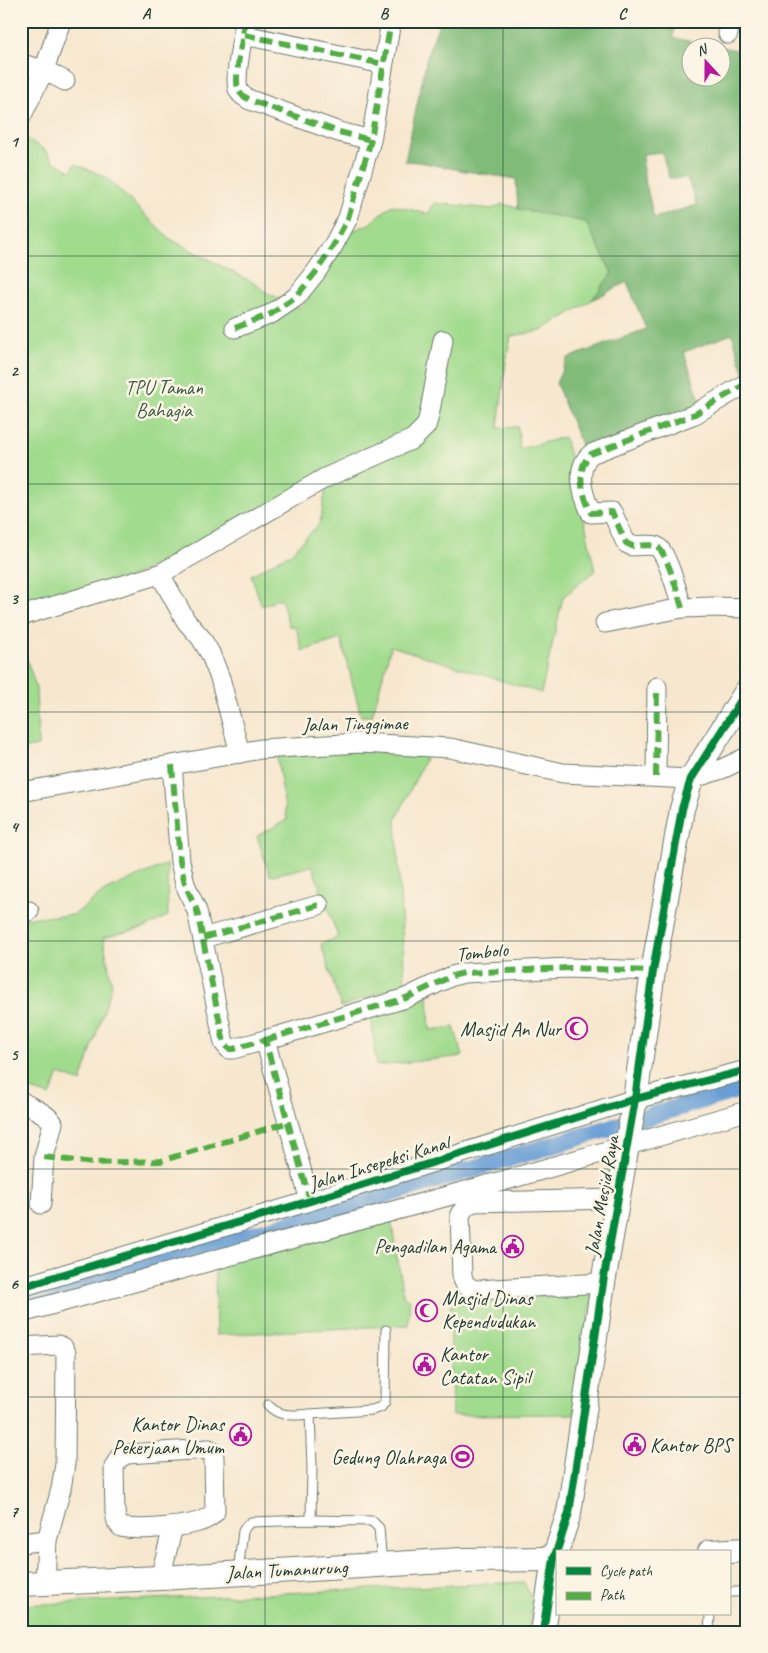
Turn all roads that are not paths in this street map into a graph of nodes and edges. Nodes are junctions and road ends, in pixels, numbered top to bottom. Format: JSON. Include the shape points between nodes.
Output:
{"nodes":[{"id":1,"x":61,"y":21,"type":"edge"},
{"id":2,"x":391,"y":21,"type":"edge"},
{"id":3,"x":244,"y":28,"type":"edge"},
{"id":4,"x":21,"y":64,"type":"edge"},
{"id":5,"x":383,"y":64,"type":"junction"},
{"id":6,"x":44,"y":70,"type":"junction"},
{"id":7,"x":65,"y":81,"type":"dead end"},
{"id":8,"x":21,"y":117,"type":"edge"},
{"id":9,"x":371,"y":140,"type":"junction"},
{"id":10,"x":235,"y":328,"type":"dead end"},
{"id":11,"x":443,"y":340,"type":"dead end"},
{"id":12,"x":747,"y":383,"type":"edge"},
{"id":13,"x":160,"y":574,"type":"junction"},
{"id":14,"x":682,"y":608,"type":"junction"},
{"id":15,"x":747,"y":608,"type":"edge"},
{"id":16,"x":21,"y":616,"type":"edge"},
{"id":17,"x":606,"y":623,"type":"dead end"},
{"id":18,"x":657,"y":687,"type":"dead end"},
{"id":19,"x":747,"y":691,"type":"edge"},
{"id":20,"x":240,"y":753,"type":"junction"},
{"id":21,"x":747,"y":757,"type":"edge"},
{"id":22,"x":172,"y":766,"type":"junction"},
{"id":23,"x":656,"y":777,"type":"junction"},
{"id":24,"x":691,"y":779,"type":"junction"},
{"id":25,"x":21,"y":792,"type":"edge"},
{"id":26,"x":319,"y":905,"type":"dead end"},
{"id":27,"x":202,"y":938,"type":"junction"},
{"id":28,"x":653,"y":971,"type":"junction"},
{"id":29,"x":265,"y":1040,"type":"junction"},
{"id":30,"x":747,"y":1070,"type":"edge"},
{"id":31,"x":21,"y":1101,"type":"edge"},
{"id":32,"x":634,"y":1102,"type":"junction"},
{"id":33,"x":747,"y":1111,"type":"edge"},
{"id":34,"x":628,"y":1143,"type":"junction"},
{"id":35,"x":618,"y":1199,"type":"junction"},
{"id":36,"x":310,"y":1201,"type":"junction"},
{"id":37,"x":41,"y":1204,"type":"dead end"},
{"id":38,"x":603,"y":1283,"type":"junction"},
{"id":39,"x":21,"y":1287,"type":"edge"},
{"id":40,"x":21,"y":1313,"type":"edge"},
{"id":41,"x":386,"y":1330,"type":"dead end"},
{"id":42,"x":21,"y":1348,"type":"edge"},
{"id":43,"x":268,"y":1405,"type":"dead end"},
{"id":44,"x":310,"y":1414,"type":"junction"},
{"id":45,"x":311,"y":1520,"type":"junction"},
{"id":46,"x":173,"y":1527,"type":"junction"},
{"id":47,"x":48,"y":1540,"type":"junction"},
{"id":48,"x":21,"y":1543,"type":"edge"},
{"id":49,"x":558,"y":1550,"type":"edge"},
{"id":50,"x":747,"y":1550,"type":"edge"},
{"id":51,"x":730,"y":1551,"type":"edge"},
{"id":52,"x":555,"y":1559,"type":"edge"},
{"id":53,"x":382,"y":1565,"type":"junction"},
{"id":54,"x":238,"y":1573,"type":"junction"},
{"id":55,"x":160,"y":1578,"type":"junction"},
{"id":56,"x":21,"y":1584,"type":"edge"},
{"id":57,"x":45,"y":1584,"type":"junction"},
{"id":58,"x":553,"y":1590,"type":"edge"},
{"id":59,"x":730,"y":1592,"type":"edge"},
{"id":60,"x":747,"y":1592,"type":"edge"},
{"id":61,"x":710,"y":1616,"type":"edge"},
{"id":62,"x":543,"y":1632,"type":"edge"},
{"id":63,"x":710,"y":1632,"type":"edge"}],
"edges":[{"from":1,"to":6,"type":"street"},
{"from":2,"to":5,"type":"street"},
{"from":3,"to":5,"type":"street"},
{"from":3,"to":9,"type":"street","via":[[237,76],[242,95],[339,132]]},
{"from":4,"to":6,"type":"street"},
{"from":5,"to":9,"type":"street"},
{"from":6,"to":7,"type":"street"},
{"from":6,"to":8,"type":"street"},
{"from":9,"to":10,"type":"street","via":[[348,218],[316,272],[296,296],[271,314]]},
{"from":11,"to":13,"type":"street","via":[[429,416],[426,426],[414,439],[325,478]]},
{"from":12,"to":14,"type":"street","via":[[696,414],[591,454],[582,466],[583,486],[591,512],[612,512],[629,545],[659,547]]},
{"from":13,"to":16,"type":"street"},
{"from":13,"to":20,"type":"street","via":[[186,621],[210,653]]},
{"from":14,"to":15,"type":"street"},
{"from":14,"to":17,"type":"street"},
{"from":18,"to":23,"type":"street"},
{"from":19,"to":24,"type":"street","name":"Jalan Mesjid Raya"},
{"from":20,"to":22,"type":"street","name":"Jalan Tinggimae"},
{"from":20,"to":23,"type":"street","name":"Jalan Tinggimae","via":[[360,743],[450,748],[563,772]]},
{"from":21,"to":24,"type":"street"},
{"from":22,"to":25,"type":"street","name":"Jalan Tinggimae"},
{"from":22,"to":27,"type":"street","via":[[180,861],[185,884],[197,911]]},
{"from":23,"to":24,"type":"street","name":"Jalan Tinggimae"},
{"from":24,"to":28,"type":"street","name":"Jalan Mesjid Raya","via":[[682,809]]},
{"from":26,"to":27,"type":"street"},
{"from":27,"to":29,"type":"street","name":"Tombolo","via":[[226,1047],[233,1049]]},
{"from":28,"to":29,"type":"street","name":"Tombolo","via":[[568,968],[464,973],[406,998]]},
{"from":28,"to":32,"type":"street","name":"Jalan Mesjid Raya"},
{"from":29,"to":36,"type":"street"},
{"from":30,"to":32,"type":"street","name":"Jalan Insepeksi Kanal"},
{"from":31,"to":37,"type":"street","via":[[53,1123],[44,1157]]},
{"from":32,"to":34,"type":"street","name":"Jalan Mesjid Raya"},
{"from":32,"to":36,"type":"street","name":"Jalan Insepeksi Kanal"},
{"from":33,"to":34,"type":"street"},
{"from":34,"to":35,"type":"street","name":"Jalan Mesjid Raya"},
{"from":34,"to":40,"type":"street","via":[[506,1180]]},
{"from":35,"to":38,"type":"street","name":"Jalan Mesjid Raya"},
{"from":35,"to":38,"type":"street","via":[[474,1202],[460,1214],[462,1276],[463,1282],[471,1288]]},
{"from":36,"to":39,"type":"street","name":"Jalan Insepeksi Kanal"},
{"from":38,"to":49,"type":"street","name":"Jalan Mesjid Raya","via":[[569,1513]]},
{"from":41,"to":44,"type":"lane","via":[[385,1402],[381,1407]]},
{"from":42,"to":47,"type":"street","via":[[58,1345],[66,1353],[65,1464]]},
{"from":43,"to":44,"type":"lane","via":[[287,1415]]},
{"from":44,"to":45,"type":"lane"},
{"from":45,"to":53,"type":"lane","via":[[372,1521],[380,1528]]},
{"from":45,"to":54,"type":"lane","via":[[248,1523]]},
{"from":46,"to":46,"type":"street","via":[[203,1521],[215,1512],[212,1451],[127,1454],[119,1458],[114,1467],[118,1522],[124,1528]]},
{"from":46,"to":55,"type":"street"},
{"from":47,"to":48,"type":"street"},
{"from":47,"to":57,"type":"street"},
{"from":50,"to":51,"type":"street"},
{"from":52,"to":53,"type":"street","name":"Jalan Tumanurung"},
{"from":52,"to":58,"type":"street","name":"Jalan Mesjid Raya"},
{"from":53,"to":54,"type":"street","name":"Jalan Tumanurung"},
{"from":54,"to":55,"type":"street","name":"Jalan Tumanurung"},
{"from":55,"to":57,"type":"street","name":"Jalan Tumanurung"},
{"from":56,"to":57,"type":"street","name":"Jalan Tumanurung"},
{"from":58,"to":62,"type":"street","name":"Jalan Mesjid Raya"},
{"from":59,"to":60,"type":"lane"},
{"from":61,"to":63,"type":"lane"}]}
